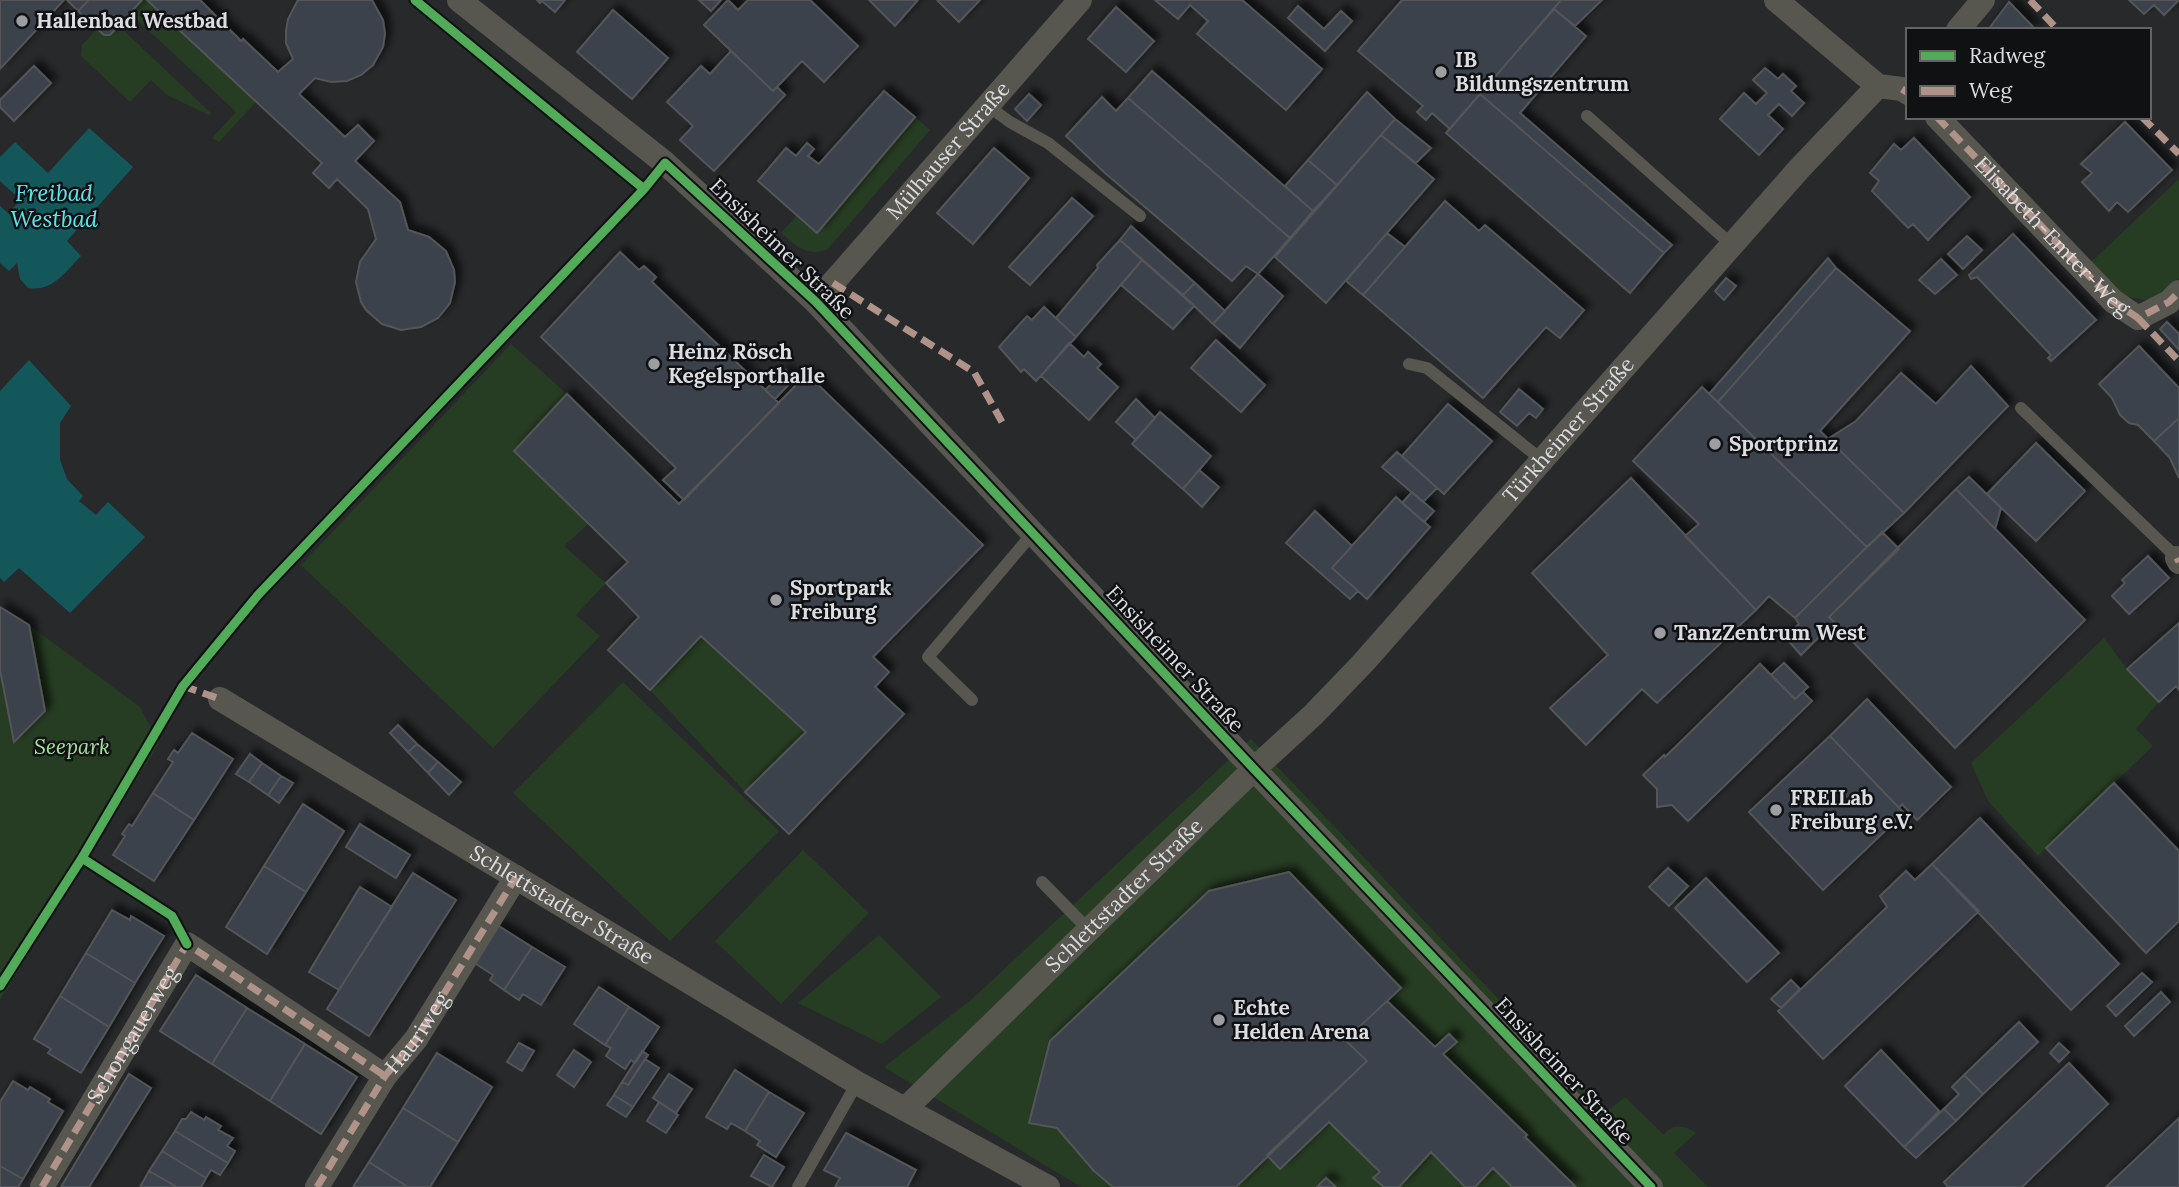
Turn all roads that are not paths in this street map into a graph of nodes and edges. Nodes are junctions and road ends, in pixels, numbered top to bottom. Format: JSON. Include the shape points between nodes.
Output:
{"nodes":[{"id":1,"x":459,"y":0,"type":"edge"},
{"id":2,"x":1080,"y":0,"type":"edge"},
{"id":3,"x":1776,"y":0,"type":"edge"},
{"id":4,"x":1983,"y":0,"type":"edge"},
{"id":5,"x":1960,"y":28,"type":"edge"},
{"id":6,"x":1899,"y":88,"type":"edge"},
{"id":7,"x":988,"y":106,"type":"junction"},
{"id":8,"x":1587,"y":116,"type":"dead end"},
{"id":9,"x":1939,"y":119,"type":"edge"},
{"id":10,"x":1140,"y":216,"type":"dead end"},
{"id":11,"x":1732,"y":245,"type":"junction"},
{"id":12,"x":2179,"y":292,"type":"edge"},
{"id":13,"x":816,"y":302,"type":"junction"},
{"id":14,"x":1409,"y":364,"type":"dead end"},
{"id":15,"x":2021,"y":408,"type":"dead end"},
{"id":16,"x":1542,"y":460,"type":"junction"},
{"id":17,"x":1033,"y":533,"type":"junction"},
{"id":18,"x":2178,"y":560,"type":"edge"},
{"id":19,"x":220,"y":699,"type":"dead end"},
{"id":20,"x":972,"y":700,"type":"dead end"},
{"id":21,"x":1254,"y":769,"type":"junction"},
{"id":22,"x":516,"y":877,"type":"junction"},
{"id":23,"x":1041,"y":882,"type":"dead end"},
{"id":24,"x":1088,"y":929,"type":"junction"},
{"id":25,"x":385,"y":1076,"type":"junction"},
{"id":26,"x":857,"y":1083,"type":"junction"},
{"id":27,"x":905,"y":1109,"type":"junction"},
{"id":28,"x":42,"y":1187,"type":"edge"},
{"id":29,"x":317,"y":1187,"type":"edge"},
{"id":30,"x":798,"y":1187,"type":"edge"},
{"id":31,"x":1048,"y":1187,"type":"edge"},
{"id":32,"x":1651,"y":1187,"type":"edge"}],
"edges":[{"from":1,"to":13,"type":"street","name":"Ensisheimer Straße","via":[[665,163]]},
{"from":2,"to":7,"type":"street","name":"Mülhauser Straße"},
{"from":3,"to":6,"type":"street"},
{"from":4,"to":5,"type":"street"},
{"from":6,"to":11,"type":"street","name":"Türkheimer Straße","via":[[1798,169]]},
{"from":7,"to":10,"type":"lane","via":[[1048,143]]},
{"from":7,"to":13,"type":"street","name":"Mülhauser Straße"},
{"from":8,"to":11,"type":"lane"},
{"from":9,"to":12,"type":"street","name":"Elisabeth-Emter-Weg","via":[[2113,301],[2138,318]]},
{"from":11,"to":16,"type":"street","name":"Türkheimer Straße"},
{"from":13,"to":17,"type":"street","name":"Ensisheimer Straße"},
{"from":14,"to":16,"type":"lane","via":[[1427,368]]},
{"from":15,"to":18,"type":"lane"},
{"from":16,"to":21,"type":"street","name":"Türkheimer Straße","via":[[1363,663]]},
{"from":17,"to":20,"type":"lane","via":[[928,657]]},
{"from":17,"to":21,"type":"street","name":"Ensisheimer Straße"},
{"from":19,"to":22,"type":"street","name":"Schlettstadter Straße"},
{"from":21,"to":24,"type":"street","name":"Schlettstadter Straße"},
{"from":21,"to":32,"type":"street","name":"Ensisheimer Straße"},
{"from":22,"to":25,"type":"street","name":"Hauriweg","via":[[416,1039]]},
{"from":22,"to":26,"type":"street","name":"Schlettstadter Straße"},
{"from":23,"to":24,"type":"lane"},
{"from":24,"to":27,"type":"street","name":"Schlettstadter Straße"},
{"from":25,"to":28,"type":"street","name":"Schongauerweg","via":[[187,944]]},
{"from":25,"to":29,"type":"street","name":"Hauriweg"},
{"from":26,"to":27,"type":"street","name":"Schlettstadter Straße"},
{"from":26,"to":30,"type":"lane"},
{"from":27,"to":31,"type":"street","name":"Schlettstadter Straße"}]}
